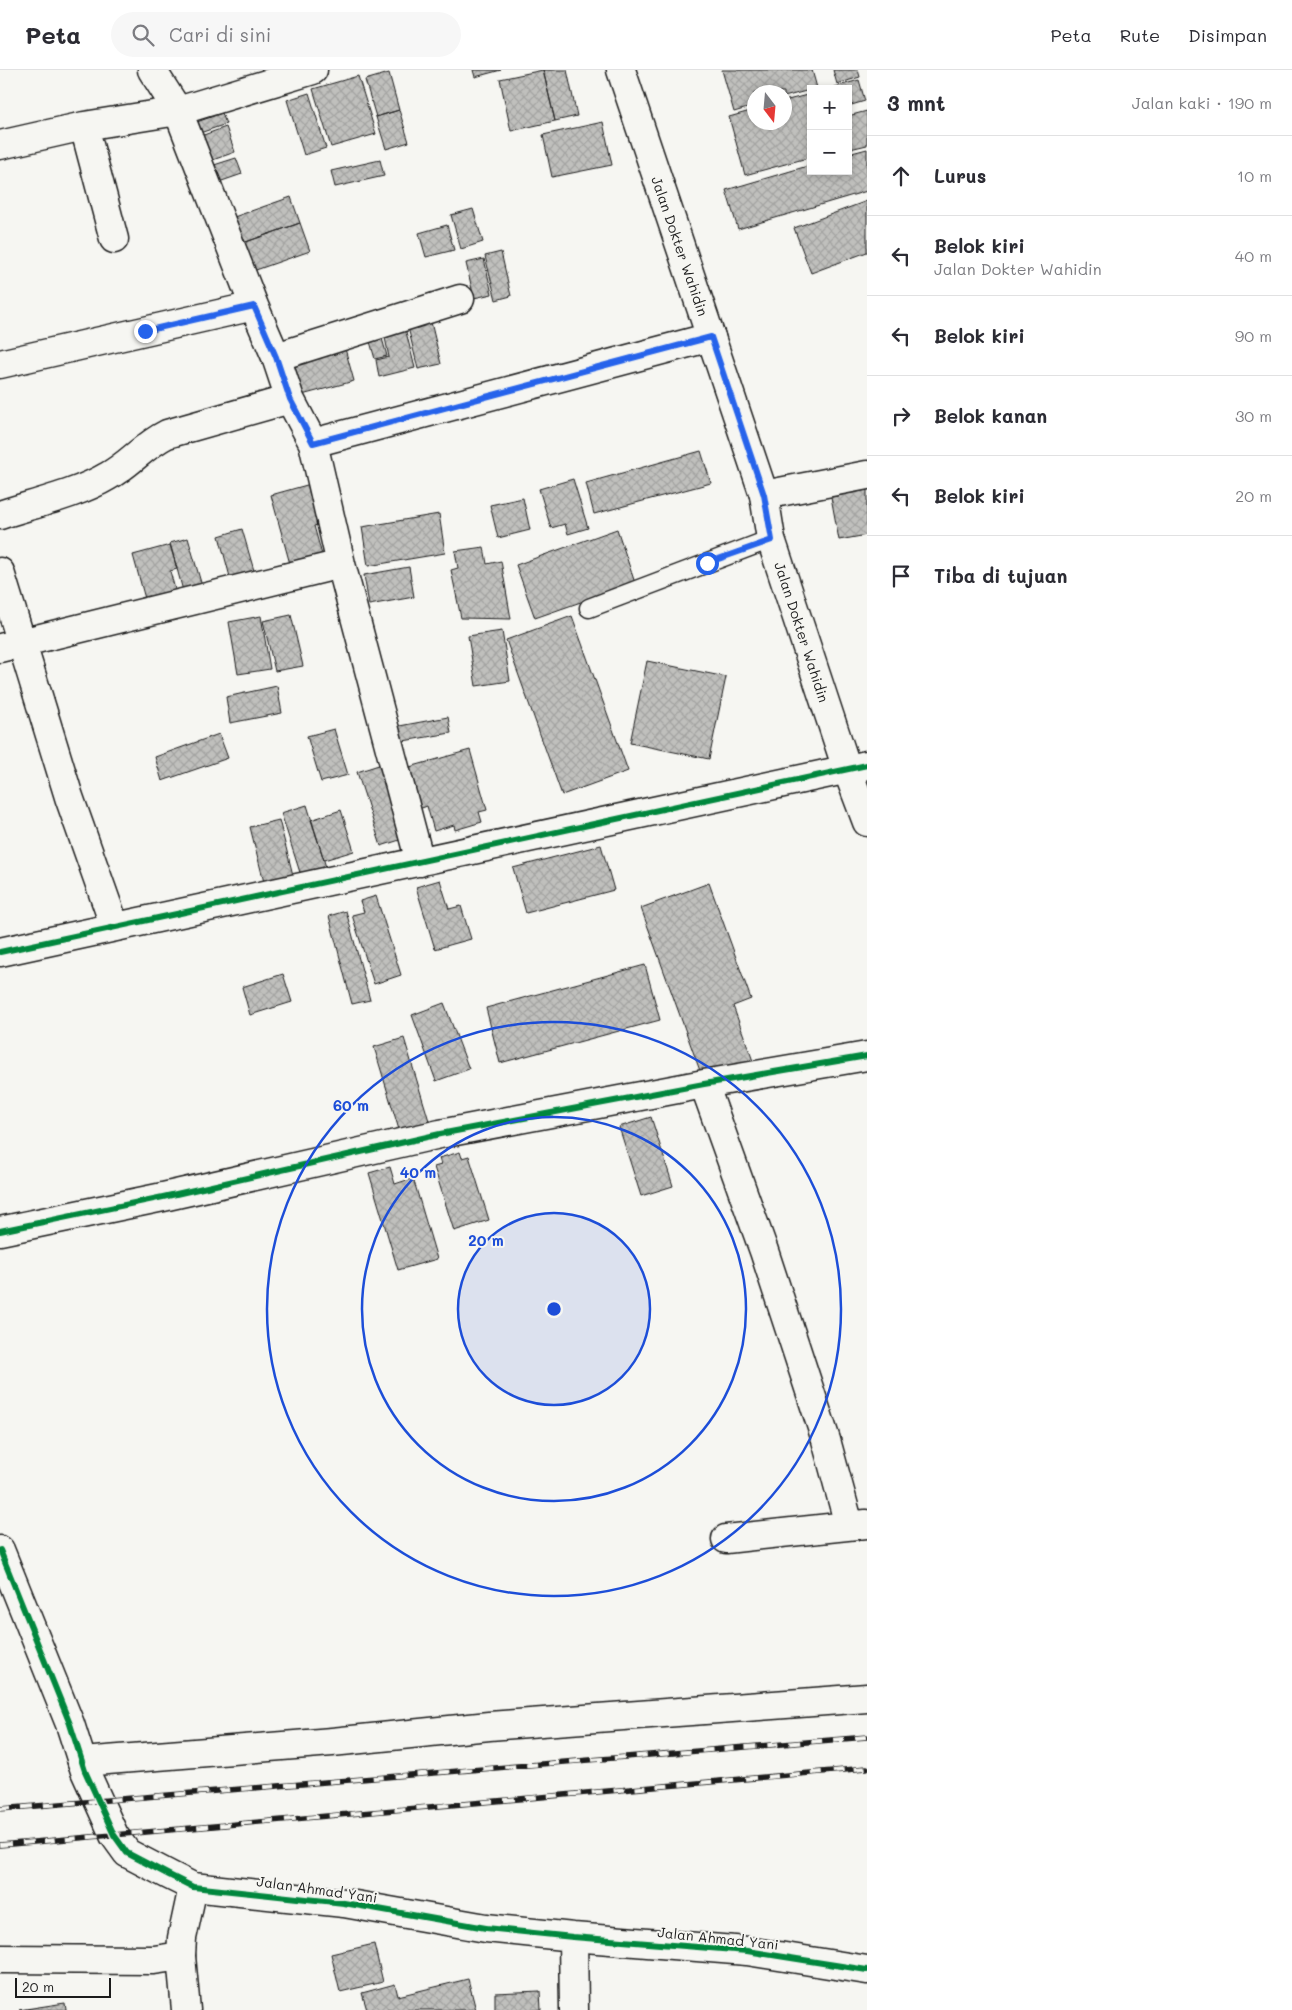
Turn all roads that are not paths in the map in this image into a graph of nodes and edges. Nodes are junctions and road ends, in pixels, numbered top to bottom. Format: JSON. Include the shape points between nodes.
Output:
{"nodes":[{"id":1,"x":152,"y":70,"type":"edge"},
{"id":2,"x":313,"y":70,"type":"edge"},
{"id":3,"x":621,"y":70,"type":"edge"},
{"id":4,"x":178,"y":111,"type":"junction"},
{"id":5,"x":84,"y":126,"type":"junction"},
{"id":6,"x":0,"y":145,"type":"edge"},
{"id":7,"x":114,"y":239,"type":"dead end"},
{"id":8,"x":460,"y":299,"type":"dead end"},
{"id":9,"x":254,"y":306,"type":"junction"},
{"id":10,"x":711,"y":337,"type":"junction"},
{"id":11,"x":276,"y":357,"type":"junction"},
{"id":12,"x":0,"y":364,"type":"edge"},
{"id":13,"x":290,"y":399,"type":"junction"},
{"id":14,"x":313,"y":443,"type":"junction"},
{"id":15,"x":867,"y":475,"type":"edge"},
{"id":16,"x":764,"y":495,"type":"junction"},
{"id":17,"x":0,"y":515,"type":"edge"},
{"id":18,"x":772,"y":540,"type":"junction"},
{"id":19,"x":341,"y":564,"type":"junction"},
{"id":20,"x":0,"y":572,"type":"edge"},
{"id":21,"x":589,"y":608,"type":"dead end"},
{"id":22,"x":10,"y":645,"type":"edge"},
{"id":23,"x":857,"y":767,"type":"edge"},
{"id":24,"x":867,"y":822,"type":"edge"},
{"id":25,"x":420,"y":862,"type":"junction"},
{"id":26,"x":115,"y":927,"type":"junction"},
{"id":27,"x":0,"y":952,"type":"edge"},
{"id":28,"x":867,"y":1056,"type":"edge"},
{"id":29,"x":704,"y":1084,"type":"junction"},
{"id":30,"x":0,"y":1231,"type":"edge"},
{"id":31,"x":858,"y":1524,"type":"edge"},
{"id":32,"x":726,"y":1539,"type":"dead end"},
{"id":33,"x":0,"y":1550,"type":"edge"},
{"id":34,"x":867,"y":1698,"type":"edge"},
{"id":35,"x":82,"y":1762,"type":"junction"},
{"id":36,"x":191,"y":1896,"type":"junction"},
{"id":37,"x":573,"y":1937,"type":"junction"},
{"id":38,"x":182,"y":1947,"type":"junction"},
{"id":39,"x":0,"y":1959,"type":"edge"},
{"id":40,"x":867,"y":1970,"type":"edge"},
{"id":41,"x":186,"y":2010,"type":"edge"},
{"id":42,"x":574,"y":2010,"type":"edge"}],
"edges":[{"from":1,"to":4,"type":"street"},
{"from":2,"to":4,"type":"street"},
{"from":3,"to":10,"type":"street","name":"Jalan Dokter Wahidin"},
{"from":4,"to":5,"type":"street"},
{"from":4,"to":9,"type":"street"},
{"from":5,"to":6,"type":"street"},
{"from":5,"to":7,"type":"street"},
{"from":8,"to":11,"type":"street"},
{"from":9,"to":11,"type":"street"},
{"from":9,"to":12,"type":"street"},
{"from":10,"to":14,"type":"street"},
{"from":10,"to":16,"type":"street","name":"Jalan Dokter Wahidin"},
{"from":11,"to":13,"type":"street"},
{"from":13,"to":14,"type":"street"},
{"from":13,"to":17,"type":"street","via":[[167,434],[91,485]]},
{"from":14,"to":19,"type":"street"},
{"from":15,"to":16,"type":"street"},
{"from":16,"to":18,"type":"street","name":"Jalan Dokter Wahidin"},
{"from":18,"to":21,"type":"lane"},
{"from":18,"to":23,"type":"street","name":"Jalan Dokter Wahidin"},
{"from":19,"to":22,"type":"street"},
{"from":19,"to":25,"type":"street"},
{"from":20,"to":22,"type":"street"},
{"from":22,"to":26,"type":"street"},
{"from":23,"to":24,"type":"street","name":"Jalan Dokter Wahidin"},
{"from":23,"to":25,"type":"street"},
{"from":25,"to":26,"type":"street"},
{"from":26,"to":27,"type":"street"},
{"from":28,"to":29,"type":"street"},
{"from":29,"to":30,"type":"street","via":[[440,1134]]},
{"from":29,"to":31,"type":"street"},
{"from":31,"to":32,"type":"street"},
{"from":33,"to":35,"type":"street","name":"Jalan Ahmad Yani","via":[[70,1724]]},
{"from":34,"to":35,"type":"street","via":[[489,1726]]},
{"from":35,"to":36,"type":"street","name":"Jalan Ahmad Yani","via":[[114,1835],[128,1853]]},
{"from":36,"to":37,"type":"street","name":"Jalan Ahmad Yani","via":[[344,1903],[486,1928]]},
{"from":36,"to":38,"type":"street"},
{"from":37,"to":40,"type":"street","name":"Jalan Ahmad Yani","via":[[747,1951]]},
{"from":37,"to":42,"type":"street"},
{"from":38,"to":39,"type":"street","via":[[154,1960]]},
{"from":38,"to":41,"type":"street"}]}
